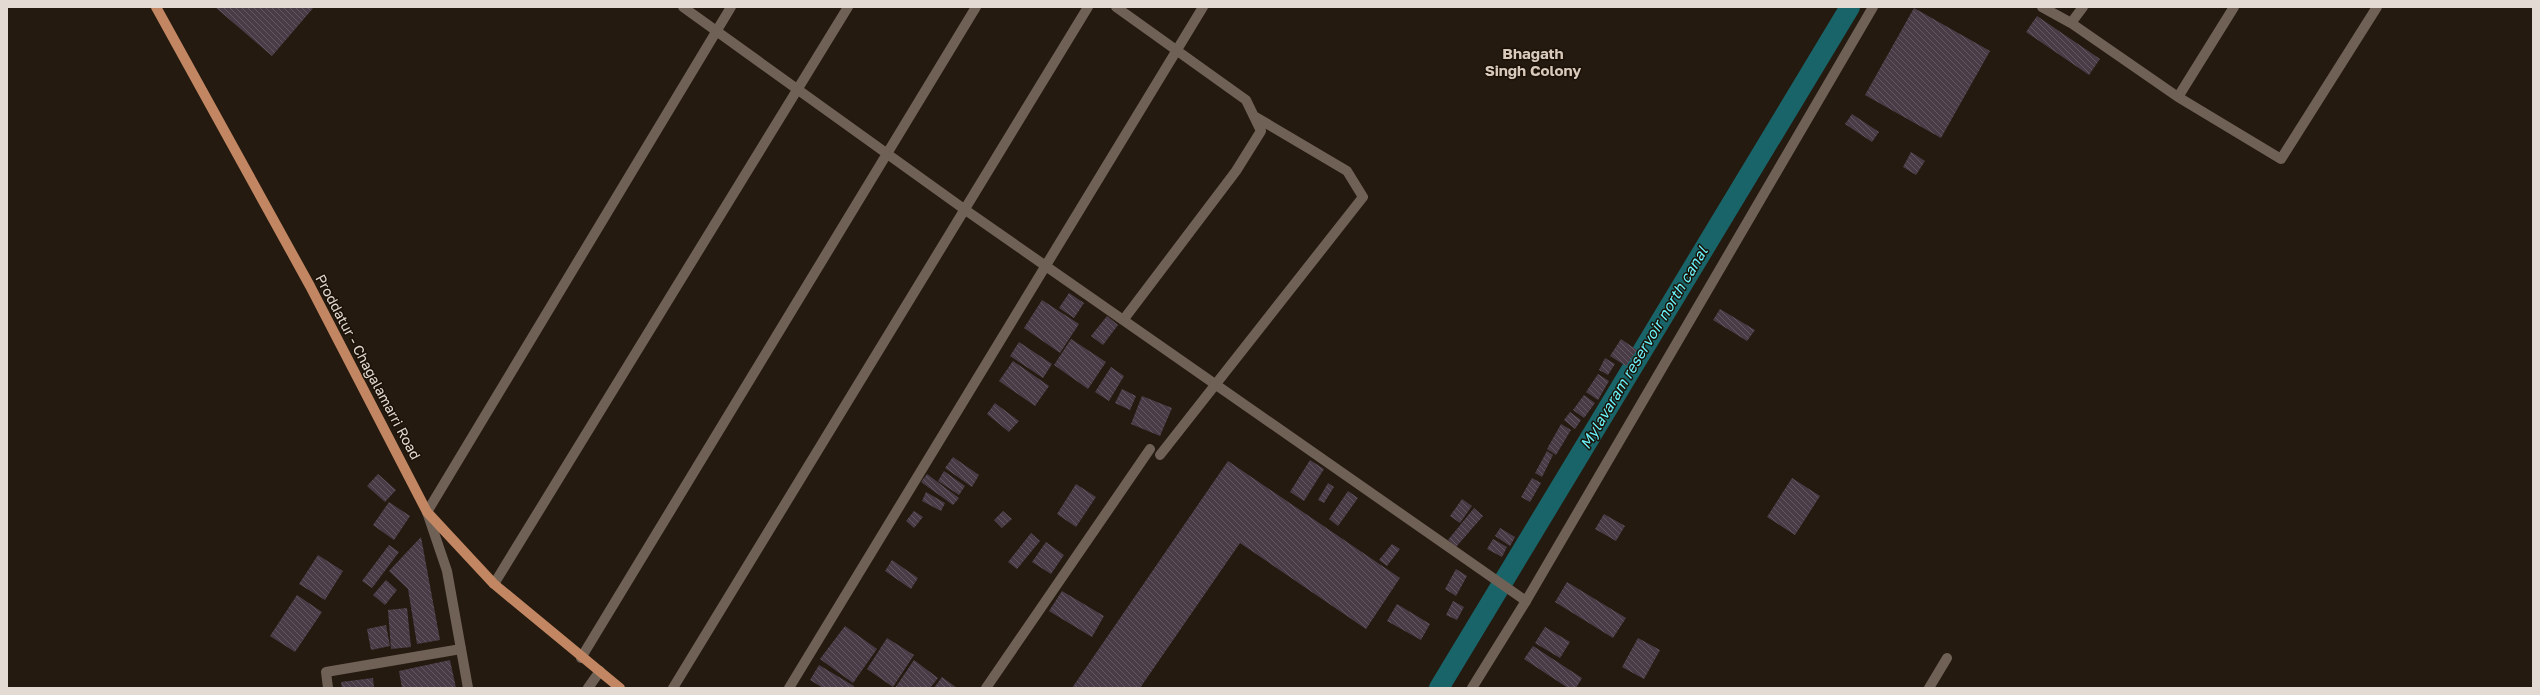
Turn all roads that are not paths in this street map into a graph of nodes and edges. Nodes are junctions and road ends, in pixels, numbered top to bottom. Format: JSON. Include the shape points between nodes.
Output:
{"nodes":[{"id":1,"x":156,"y":7,"type":"edge"},
{"id":2,"x":683,"y":7,"type":"edge"},
{"id":3,"x":731,"y":7,"type":"edge"},
{"id":4,"x":848,"y":7,"type":"edge"},
{"id":5,"x":976,"y":7,"type":"edge"},
{"id":6,"x":1088,"y":7,"type":"edge"},
{"id":7,"x":1116,"y":7,"type":"edge"},
{"id":8,"x":1203,"y":7,"type":"edge"},
{"id":9,"x":1873,"y":7,"type":"edge"},
{"id":10,"x":2042,"y":7,"type":"edge"},
{"id":11,"x":2083,"y":7,"type":"edge"},
{"id":12,"x":2234,"y":7,"type":"edge"},
{"id":13,"x":2377,"y":7,"type":"edge"},
{"id":14,"x":2071,"y":23,"type":"junction"},
{"id":15,"x":716,"y":31,"type":"junction"},
{"id":16,"x":1176,"y":51,"type":"junction"},
{"id":17,"x":797,"y":90,"type":"junction"},
{"id":18,"x":2178,"y":97,"type":"junction"},
{"id":19,"x":1254,"y":116,"type":"junction"},
{"id":20,"x":888,"y":154,"type":"junction"},
{"id":21,"x":964,"y":209,"type":"junction"},
{"id":22,"x":1046,"y":266,"type":"junction"},
{"id":23,"x":1124,"y":319,"type":"junction"},
{"id":24,"x":1217,"y":384,"type":"junction"},
{"id":25,"x":1150,"y":449,"type":"dead end"},
{"id":26,"x":1160,"y":455,"type":"dead end"},
{"id":27,"x":427,"y":512,"type":"junction"},
{"id":28,"x":494,"y":584,"type":"junction"},
{"id":29,"x":1526,"y":601,"type":"junction"},
{"id":30,"x":461,"y":649,"type":"junction"},
{"id":31,"x":581,"y":658,"type":"junction"},
{"id":32,"x":1948,"y":658,"type":"dead end"},
{"id":33,"x":600,"y":671,"type":"junction"},
{"id":34,"x":328,"y":688,"type":"edge"},
{"id":35,"x":468,"y":688,"type":"edge"},
{"id":36,"x":588,"y":688,"type":"edge"},
{"id":37,"x":620,"y":688,"type":"edge"},
{"id":38,"x":673,"y":688,"type":"edge"},
{"id":39,"x":789,"y":688,"type":"edge"},
{"id":40,"x":986,"y":688,"type":"edge"},
{"id":41,"x":1472,"y":688,"type":"edge"},
{"id":42,"x":1929,"y":688,"type":"edge"}],
"edges":[{"from":1,"to":27,"type":"main road","name":"Proddatur - Chagalamarri Road","via":[[310,286]]},
{"from":2,"to":15,"type":"street"},
{"from":3,"to":15,"type":"street"},
{"from":4,"to":17,"type":"street"},
{"from":5,"to":20,"type":"street"},
{"from":6,"to":21,"type":"street"},
{"from":7,"to":16,"type":"street"},
{"from":8,"to":16,"type":"street"},
{"from":9,"to":29,"type":"street"},
{"from":10,"to":14,"type":"street"},
{"from":11,"to":14,"type":"street"},
{"from":12,"to":18,"type":"street"},
{"from":13,"to":18,"type":"street","via":[[2281,159]]},
{"from":14,"to":18,"type":"street"},
{"from":15,"to":17,"type":"street"},
{"from":15,"to":27,"type":"street"},
{"from":16,"to":19,"type":"street","via":[[1246,100]]},
{"from":16,"to":22,"type":"street"},
{"from":17,"to":20,"type":"street"},
{"from":17,"to":28,"type":"street"},
{"from":19,"to":23,"type":"street","via":[[1261,131],[1236,171]]},
{"from":19,"to":24,"type":"street","via":[[1347,171],[1363,197]]},
{"from":20,"to":21,"type":"street"},
{"from":20,"to":31,"type":"street"},
{"from":21,"to":22,"type":"street"},
{"from":21,"to":38,"type":"street"},
{"from":22,"to":23,"type":"street"},
{"from":22,"to":39,"type":"street"},
{"from":23,"to":24,"type":"street"},
{"from":24,"to":26,"type":"street"},
{"from":24,"to":29,"type":"street"},
{"from":25,"to":40,"type":"street"},
{"from":27,"to":28,"type":"main road","name":"Proddatur - Chagalamarri Road"},
{"from":27,"to":30,"type":"street","via":[[448,571]]},
{"from":28,"to":31,"type":"main road","name":"Proddatur - Chagalamarri Road"},
{"from":29,"to":41,"type":"street"},
{"from":30,"to":34,"type":"street","via":[[326,672]]},
{"from":30,"to":35,"type":"street"},
{"from":31,"to":33,"type":"main road","name":"Proddatur - Chagalamarri Road"},
{"from":32,"to":42,"type":"street"},
{"from":33,"to":36,"type":"street"},
{"from":33,"to":37,"type":"main road","name":"Proddatur - Chagalamarri Road"}]}
